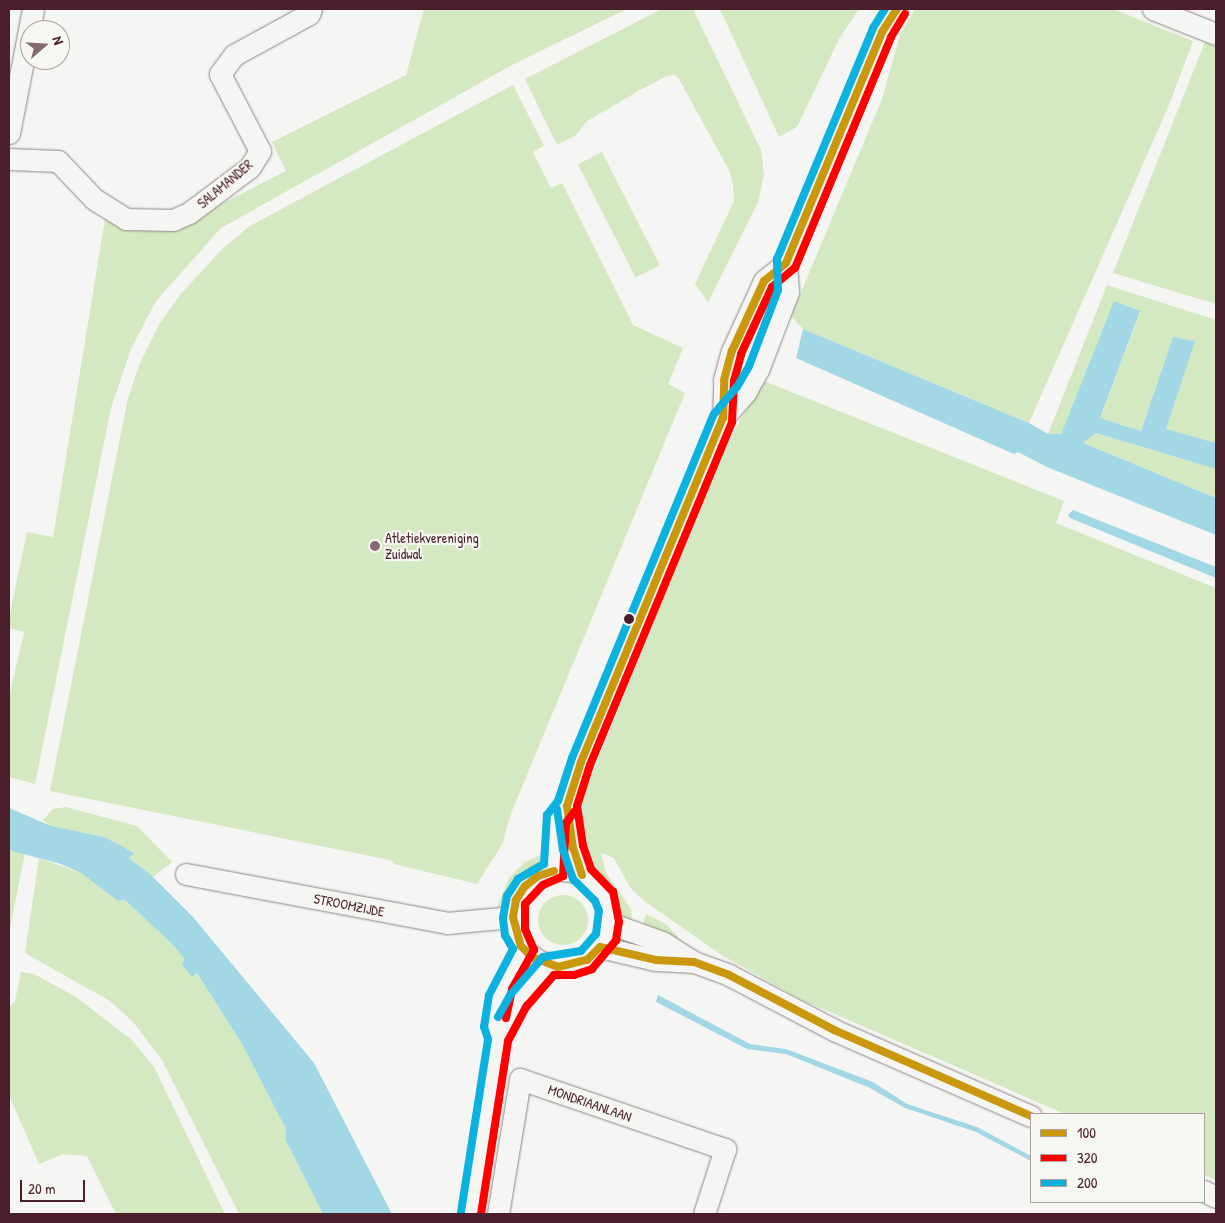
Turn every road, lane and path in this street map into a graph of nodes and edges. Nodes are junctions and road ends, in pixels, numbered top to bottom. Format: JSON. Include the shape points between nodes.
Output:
{"nodes":[{"id":1,"x":33,"y":9,"type":"edge"},
{"id":2,"x":312,"y":9,"type":"edge"},
{"id":3,"x":897,"y":9,"type":"edge"},
{"id":4,"x":1153,"y":9,"type":"edge"},
{"id":5,"x":18,"y":33,"type":"edge"},
{"id":6,"x":1216,"y":34,"type":"edge"},
{"id":7,"x":9,"y":133,"type":"edge"},
{"id":8,"x":9,"y":160,"type":"edge"},
{"id":9,"x":786,"y":263,"type":"junction"},
{"id":10,"x":723,"y":418,"type":"junction"},
{"id":11,"x":566,"y":806,"type":"junction"},
{"id":12,"x":554,"y":870,"type":"junction"},
{"id":13,"x":186,"y":874,"type":"dead end"},
{"id":14,"x":582,"y":875,"type":"junction"},
{"id":15,"x":513,"y":917,"type":"junction"},
{"id":16,"x":609,"y":924,"type":"junction"},
{"id":17,"x":600,"y":947,"type":"junction"},
{"id":18,"x":524,"y":949,"type":"junction"},
{"id":19,"x":694,"y":962,"type":"junction"},
{"id":20,"x":549,"y":965,"type":"junction"},
{"id":21,"x":498,"y":1038,"type":"junction"},
{"id":22,"x":1030,"y":1116,"type":"edge"},
{"id":23,"x":471,"y":1214,"type":"edge"},
{"id":24,"x":498,"y":1214,"type":"edge"},
{"id":25,"x":704,"y":1214,"type":"edge"}],
"edges":[{"from":1,"to":5,"type":"street"},
{"from":2,"to":8,"type":"street","name":"SALAMANDER","via":[[309,14],[234,55],[220,74],[260,152],[250,167],[189,213],[173,220],[126,219],[94,199],[58,161]]},
{"from":3,"to":9,"type":"street","via":[[875,48]]},
{"from":4,"to":6,"type":"street"},
{"from":5,"to":7,"type":"street"},
{"from":9,"to":10,"type":"street","via":[[788,292],[758,370]]},
{"from":9,"to":10,"type":"street","via":[[764,281],[732,351],[724,380]]},
{"from":10,"to":11,"type":"street","via":[[581,762]]},
{"from":11,"to":12,"type":"street","via":[[556,819]]},
{"from":11,"to":14,"type":"street","via":[[573,848]]},
{"from":12,"to":14,"type":"street"},
{"from":12,"to":15,"type":"street","via":[[525,886],[516,900]]},
{"from":13,"to":15,"type":"street","name":"STROOMZIJDE","via":[[447,923]]},
{"from":14,"to":16,"type":"street","via":[[604,895]]},
{"from":15,"to":18,"type":"street","via":[[514,932]]},
{"from":16,"to":17,"type":"street"},
{"from":16,"to":19,"type":"street","via":[[662,942]]},
{"from":17,"to":19,"type":"street","via":[[656,960]]},
{"from":17,"to":20,"type":"street","via":[[587,960],[573,966]]},
{"from":18,"to":20,"type":"street"},
{"from":18,"to":21,"type":"street","via":[[499,997],[494,1028]]},
{"from":19,"to":22,"type":"street","via":[[729,975],[834,1030]]},
{"from":20,"to":21,"type":"street","via":[[519,1000]]},
{"from":21,"to":23,"type":"street"},
{"from":24,"to":25,"type":"street","name":"MONDRIAANLAAN","via":[[520,1079],[725,1150]]}]}
